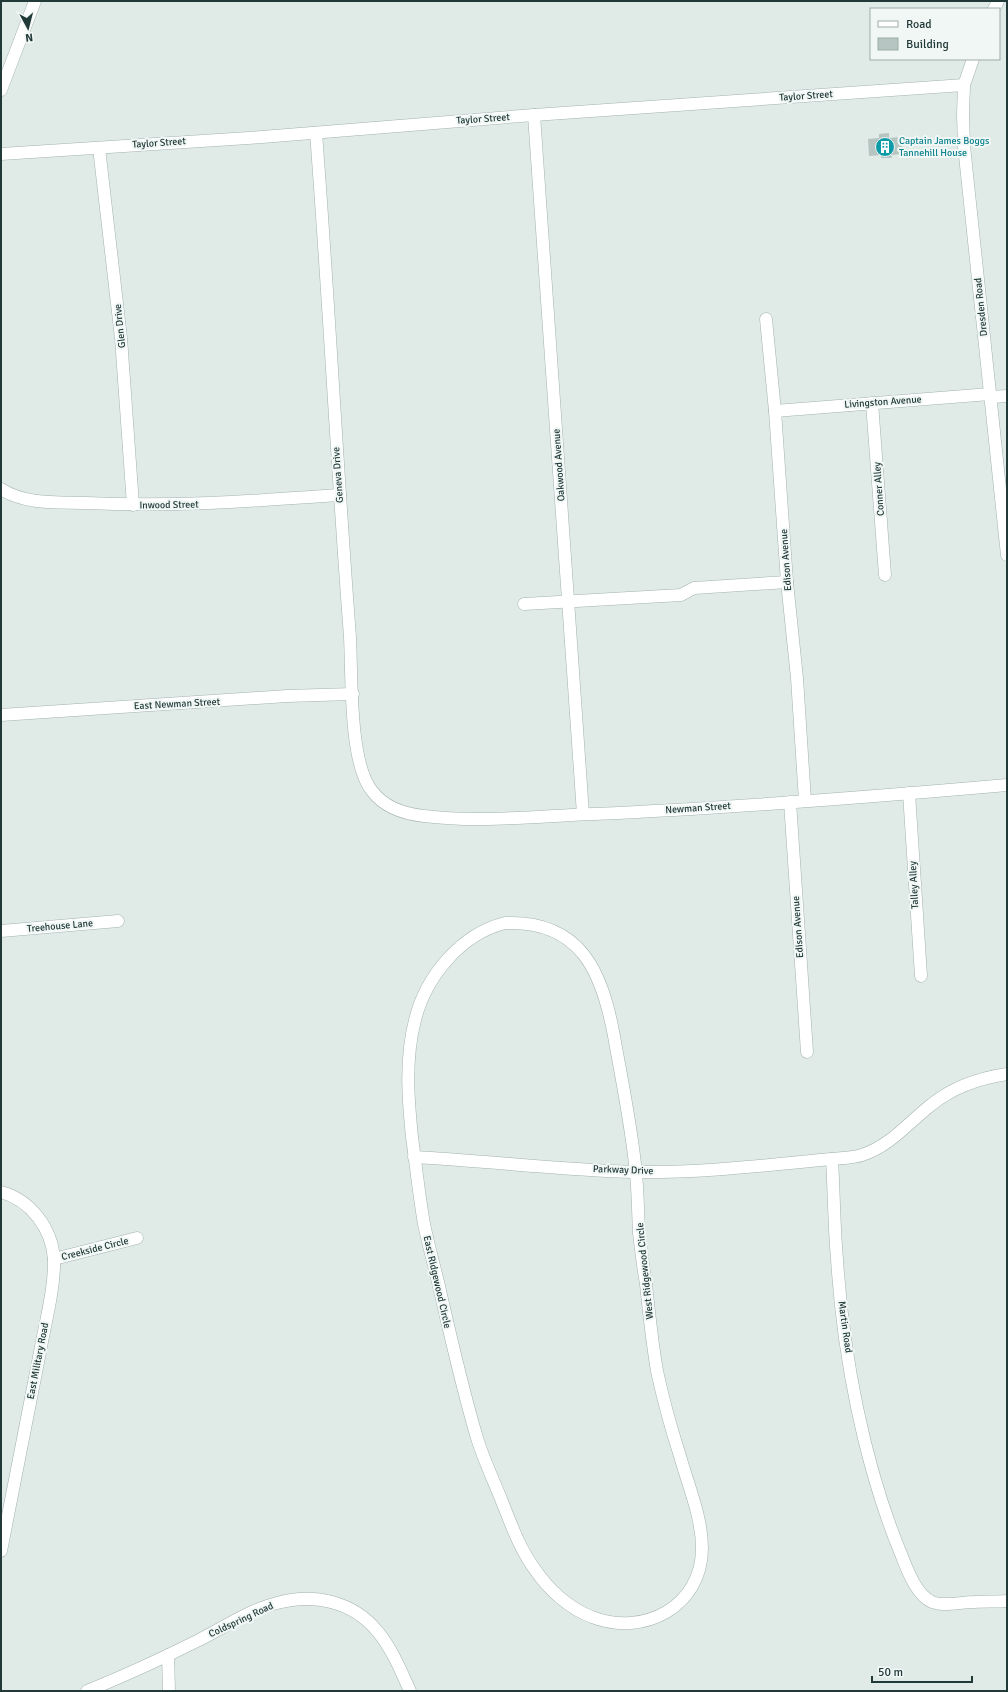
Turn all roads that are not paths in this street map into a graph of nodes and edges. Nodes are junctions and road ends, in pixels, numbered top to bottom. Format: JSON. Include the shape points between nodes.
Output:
{"nodes":[{"id":1,"x":35,"y":1,"type":"edge"},
{"id":2,"x":973,"y":60,"type":"edge"},
{"id":3,"x":964,"y":85,"type":"junction"},
{"id":4,"x":1,"y":90,"type":"edge"},
{"id":5,"x":534,"y":115,"type":"junction"},
{"id":6,"x":316,"y":133,"type":"junction"},
{"id":7,"x":99,"y":148,"type":"junction"},
{"id":8,"x":1,"y":154,"type":"edge"},
{"id":9,"x":766,"y":320,"type":"dead end"},
{"id":10,"x":990,"y":395,"type":"junction"},
{"id":11,"x":1007,"y":396,"type":"edge"},
{"id":12,"x":872,"y":403,"type":"junction"},
{"id":13,"x":775,"y":411,"type":"junction"},
{"id":14,"x":1002,"y":462,"type":"edge"},
{"id":15,"x":1,"y":489,"type":"edge"},
{"id":16,"x":340,"y":495,"type":"junction"},
{"id":17,"x":133,"y":505,"type":"junction"},
{"id":18,"x":1007,"y":555,"type":"edge"},
{"id":19,"x":885,"y":575,"type":"dead end"},
{"id":20,"x":787,"y":582,"type":"junction"},
{"id":21,"x":567,"y":602,"type":"junction"},
{"id":22,"x":524,"y":604,"type":"dead end"},
{"id":23,"x":353,"y":694,"type":"junction"},
{"id":24,"x":1,"y":715,"type":"edge"},
{"id":25,"x":1007,"y":785,"type":"edge"},
{"id":26,"x":909,"y":793,"type":"junction"},
{"id":27,"x":805,"y":801,"type":"junction"},
{"id":28,"x":790,"y":802,"type":"junction"},
{"id":29,"x":390,"y":807,"type":"joint"},
{"id":30,"x":583,"y":814,"type":"junction"},
{"id":31,"x":118,"y":921,"type":"dead end"},
{"id":32,"x":525,"y":923,"type":"joint"},
{"id":33,"x":1,"y":931,"type":"edge"},
{"id":34,"x":920,"y":976,"type":"dead end"},
{"id":35,"x":807,"y":1052,"type":"dead end"},
{"id":36,"x":1007,"y":1074,"type":"edge"},
{"id":37,"x":414,"y":1156,"type":"junction"},
{"id":38,"x":832,"y":1159,"type":"junction"},
{"id":39,"x":636,"y":1172,"type":"junction"},
{"id":40,"x":1,"y":1192,"type":"edge"},
{"id":41,"x":137,"y":1238,"type":"dead end"},
{"id":42,"x":54,"y":1259,"type":"junction"},
{"id":43,"x":1,"y":1551,"type":"edge"},
{"id":44,"x":1007,"y":1601,"type":"edge"},
{"id":45,"x":634,"y":1622,"type":"joint"},
{"id":46,"x":168,"y":1655,"type":"junction"},
{"id":47,"x":87,"y":1691,"type":"edge"},
{"id":48,"x":169,"y":1691,"type":"edge"},
{"id":49,"x":410,"y":1691,"type":"edge"}],
"edges":[{"from":1,"to":4,"type":"street"},
{"from":2,"to":3,"type":"street","name":"Dresden Road"},
{"from":3,"to":5,"type":"street","name":"Taylor Street"},
{"from":3,"to":10,"type":"street","name":"Dresden Road","via":[[964,146]]},
{"from":5,"to":6,"type":"street","name":"Taylor Street"},
{"from":5,"to":21,"type":"street","name":"Oakwood Avenue"},
{"from":6,"to":7,"type":"street","name":"Taylor Street"},
{"from":6,"to":16,"type":"street","name":"Geneva Drive"},
{"from":7,"to":8,"type":"street","name":"Taylor Street"},
{"from":7,"to":17,"type":"street","name":"Glen Drive","via":[[121,338]]},
{"from":9,"to":13,"type":"street","name":"Edison Avenue"},
{"from":10,"to":11,"type":"street","name":"Livingston Avenue"},
{"from":10,"to":12,"type":"street","name":"Livingston Avenue"},
{"from":10,"to":14,"type":"street","name":"Dresden Road"},
{"from":12,"to":13,"type":"street","name":"Livingston Avenue"},
{"from":12,"to":19,"type":"street","name":"Conner Alley"},
{"from":13,"to":20,"type":"street","name":"Edison Avenue"},
{"from":14,"to":18,"type":"street","name":"Dresden Road"},
{"from":15,"to":17,"type":"street","name":"Inwood Street","via":[[19,498],[42,502]]},
{"from":16,"to":17,"type":"street","name":"Inwood Street","via":[[226,504]]},
{"from":16,"to":23,"type":"street","name":"Geneva Drive"},
{"from":20,"to":21,"type":"street","via":[[694,588],[681,595]]},
{"from":20,"to":27,"type":"street","name":"Edison Avenue","via":[[797,678]]},
{"from":21,"to":22,"type":"street"},
{"from":21,"to":30,"type":"street","name":"Oakwood Avenue"},
{"from":23,"to":24,"type":"street","name":"East Newman Street"},
{"from":23,"to":29,"type":"street","name":"Geneva Drive","via":[[354,726],[363,775],[372,792]]},
{"from":25,"to":26,"type":"street","name":"Newman Street"},
{"from":26,"to":27,"type":"street","name":"Newman Street"},
{"from":26,"to":34,"type":"street","name":"Talley Alley"},
{"from":27,"to":28,"type":"street","name":"Newman Street"},
{"from":28,"to":30,"type":"street","name":"Newman Street"},
{"from":28,"to":35,"type":"street","name":"Edison Avenue"},
{"from":29,"to":30,"type":"street","name":"Newman Street","via":[[426,816],[480,818]]},
{"from":31,"to":33,"type":"street","name":"Treehouse Lane"},
{"from":32,"to":37,"type":"street","name":"East Ridgewood Circle","via":[[489,927],[470,938],[452,954],[436,975],[419,1006],[410,1044],[407,1095]]},
{"from":32,"to":39,"type":"street","name":"West Ridgewood Circle","via":[[563,935],[575,945],[595,970],[610,1015]]},
{"from":36,"to":38,"type":"street","via":[[990,1076],[949,1092],[885,1143],[862,1155]]},
{"from":37,"to":39,"type":"street","name":"Parkway Drive"},
{"from":37,"to":45,"type":"street","name":"East Ridgewood Circle","via":[[424,1221],[452,1347],[478,1441],[515,1534],[539,1576],[554,1593],[573,1608],[589,1617],[606,1622]]},
{"from":38,"to":39,"type":"street","name":"Parkway Drive"},
{"from":38,"to":44,"type":"street","name":"Martin Road","via":[[841,1304],[854,1386],[862,1430],[897,1544],[910,1576],[919,1591],[931,1602],[947,1605]]},
{"from":39,"to":45,"type":"street","name":"West Ridgewood Circle","via":[[640,1237],[657,1369],[698,1517],[702,1548],[699,1570],[687,1596],[661,1615]]},
{"from":40,"to":42,"type":"street","name":"East Military Road","via":[[22,1202],[42,1222],[50,1240]]},
{"from":41,"to":42,"type":"street","name":"Creekside Circle"},
{"from":42,"to":43,"type":"street","name":"East Military Road","via":[[52,1284]]},
{"from":46,"to":47,"type":"street","name":"Coldspring Road"},
{"from":46,"to":48,"type":"street"},
{"from":46,"to":49,"type":"street","name":"Coldspring Road","via":[[242,1617],[276,1603],[307,1598],[336,1602],[352,1610],[379,1633],[397,1662]]}]}
